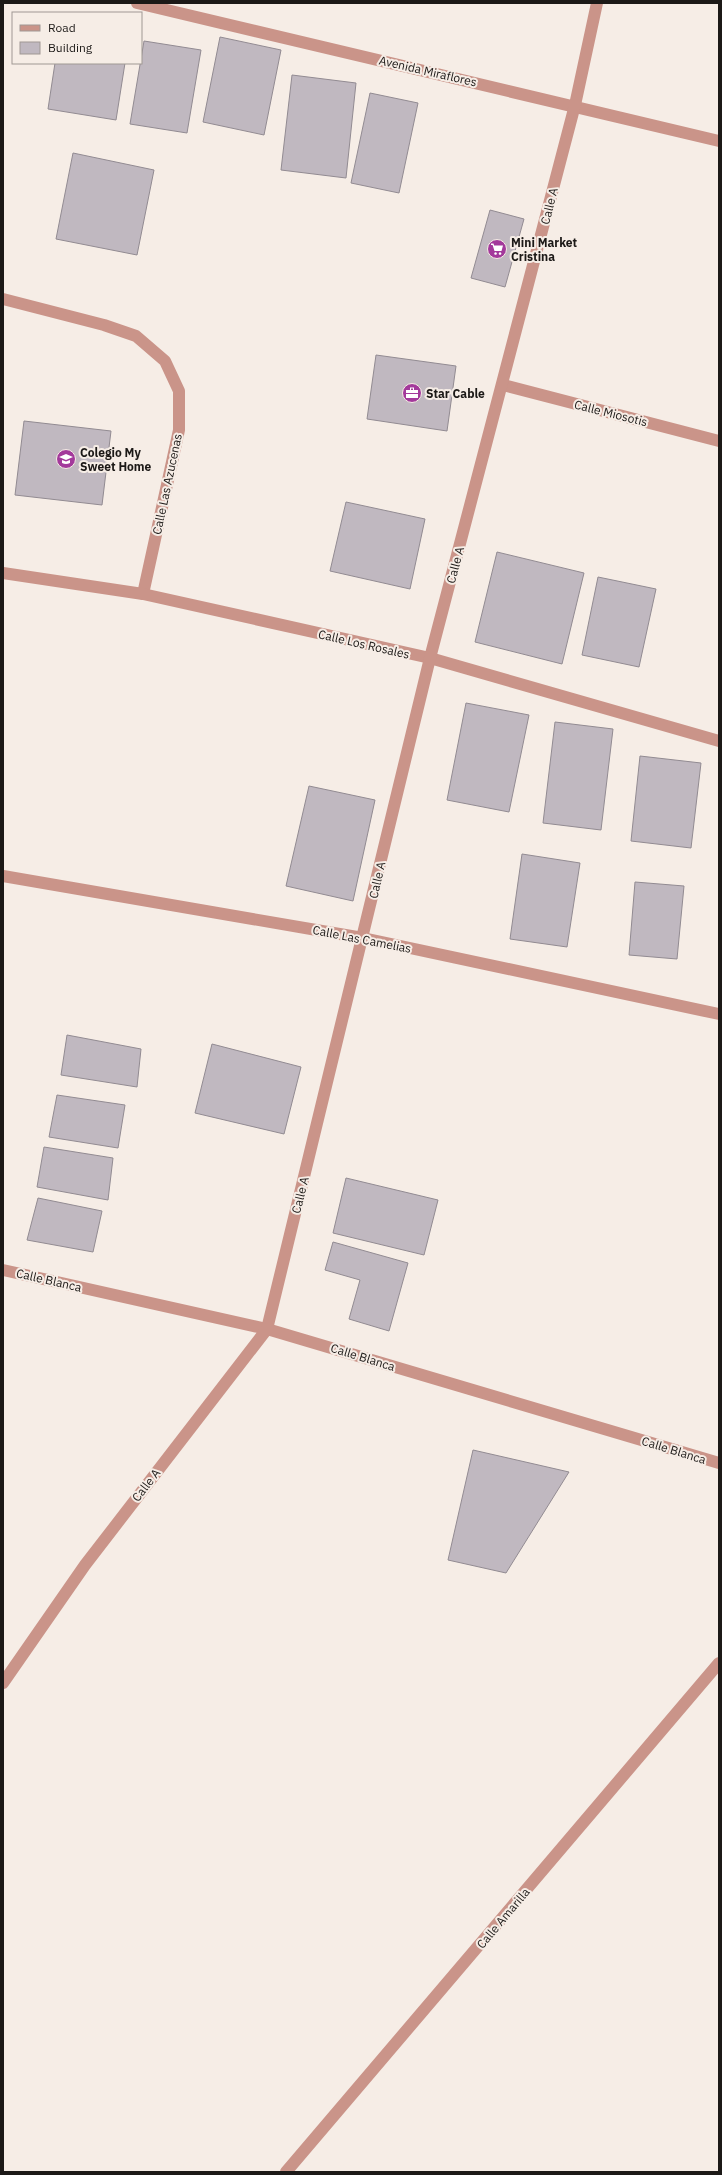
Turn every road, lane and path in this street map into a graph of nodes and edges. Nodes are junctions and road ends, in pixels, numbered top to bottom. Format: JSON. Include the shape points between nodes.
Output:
{"nodes":[{"id":1,"x":137,"y":3,"type":"edge"},
{"id":2,"x":597,"y":3,"type":"edge"},
{"id":3,"x":575,"y":105,"type":"junction"},
{"id":4,"x":719,"y":141,"type":"edge"},
{"id":5,"x":3,"y":300,"type":"edge"},
{"id":6,"x":503,"y":386,"type":"junction"},
{"id":7,"x":719,"y":441,"type":"edge"},
{"id":8,"x":3,"y":573,"type":"edge"},
{"id":9,"x":144,"y":594,"type":"junction"},
{"id":10,"x":430,"y":658,"type":"junction"},
{"id":11,"x":719,"y":741,"type":"edge"},
{"id":12,"x":3,"y":876,"type":"edge"},
{"id":13,"x":363,"y":938,"type":"junction"},
{"id":14,"x":719,"y":1014,"type":"edge"},
{"id":15,"x":3,"y":1270,"type":"edge"},
{"id":16,"x":267,"y":1329,"type":"junction"},
{"id":17,"x":719,"y":1463,"type":"edge"},
{"id":18,"x":719,"y":1663,"type":"edge"},
{"id":19,"x":3,"y":1683,"type":"edge"},
{"id":20,"x":286,"y":2172,"type":"edge"}],
"edges":[{"from":1,"to":3,"type":"street","name":"Avenida Miraflores"},
{"from":2,"to":3,"type":"street","name":"Calle A"},
{"from":3,"to":4,"type":"street","name":"Avenida Miraflores"},
{"from":3,"to":6,"type":"street","name":"Calle A"},
{"from":5,"to":9,"type":"street","name":"Calle Las Azucenas","via":[[104,325],[136,336],[165,361],[179,391],[179,430]]},
{"from":6,"to":7,"type":"street","name":"Calle Miosotis"},
{"from":6,"to":10,"type":"street","name":"Calle A"},
{"from":8,"to":9,"type":"street","name":"Calle Los Rosales"},
{"from":9,"to":10,"type":"street","name":"Calle Los Rosales"},
{"from":10,"to":11,"type":"street","name":"Calle Los Rosales"},
{"from":10,"to":13,"type":"street","name":"Calle A"},
{"from":12,"to":13,"type":"street","name":"Calle Las Camelias"},
{"from":13,"to":14,"type":"street","name":"Calle Las Camelias"},
{"from":13,"to":16,"type":"street","name":"Calle A"},
{"from":15,"to":16,"type":"street","name":"Calle Blanca"},
{"from":16,"to":17,"type":"street","name":"Calle Blanca"},
{"from":16,"to":19,"type":"street","name":"Calle A","via":[[85,1564]]},
{"from":18,"to":20,"type":"street","name":"Calle Amarilla"}]}
